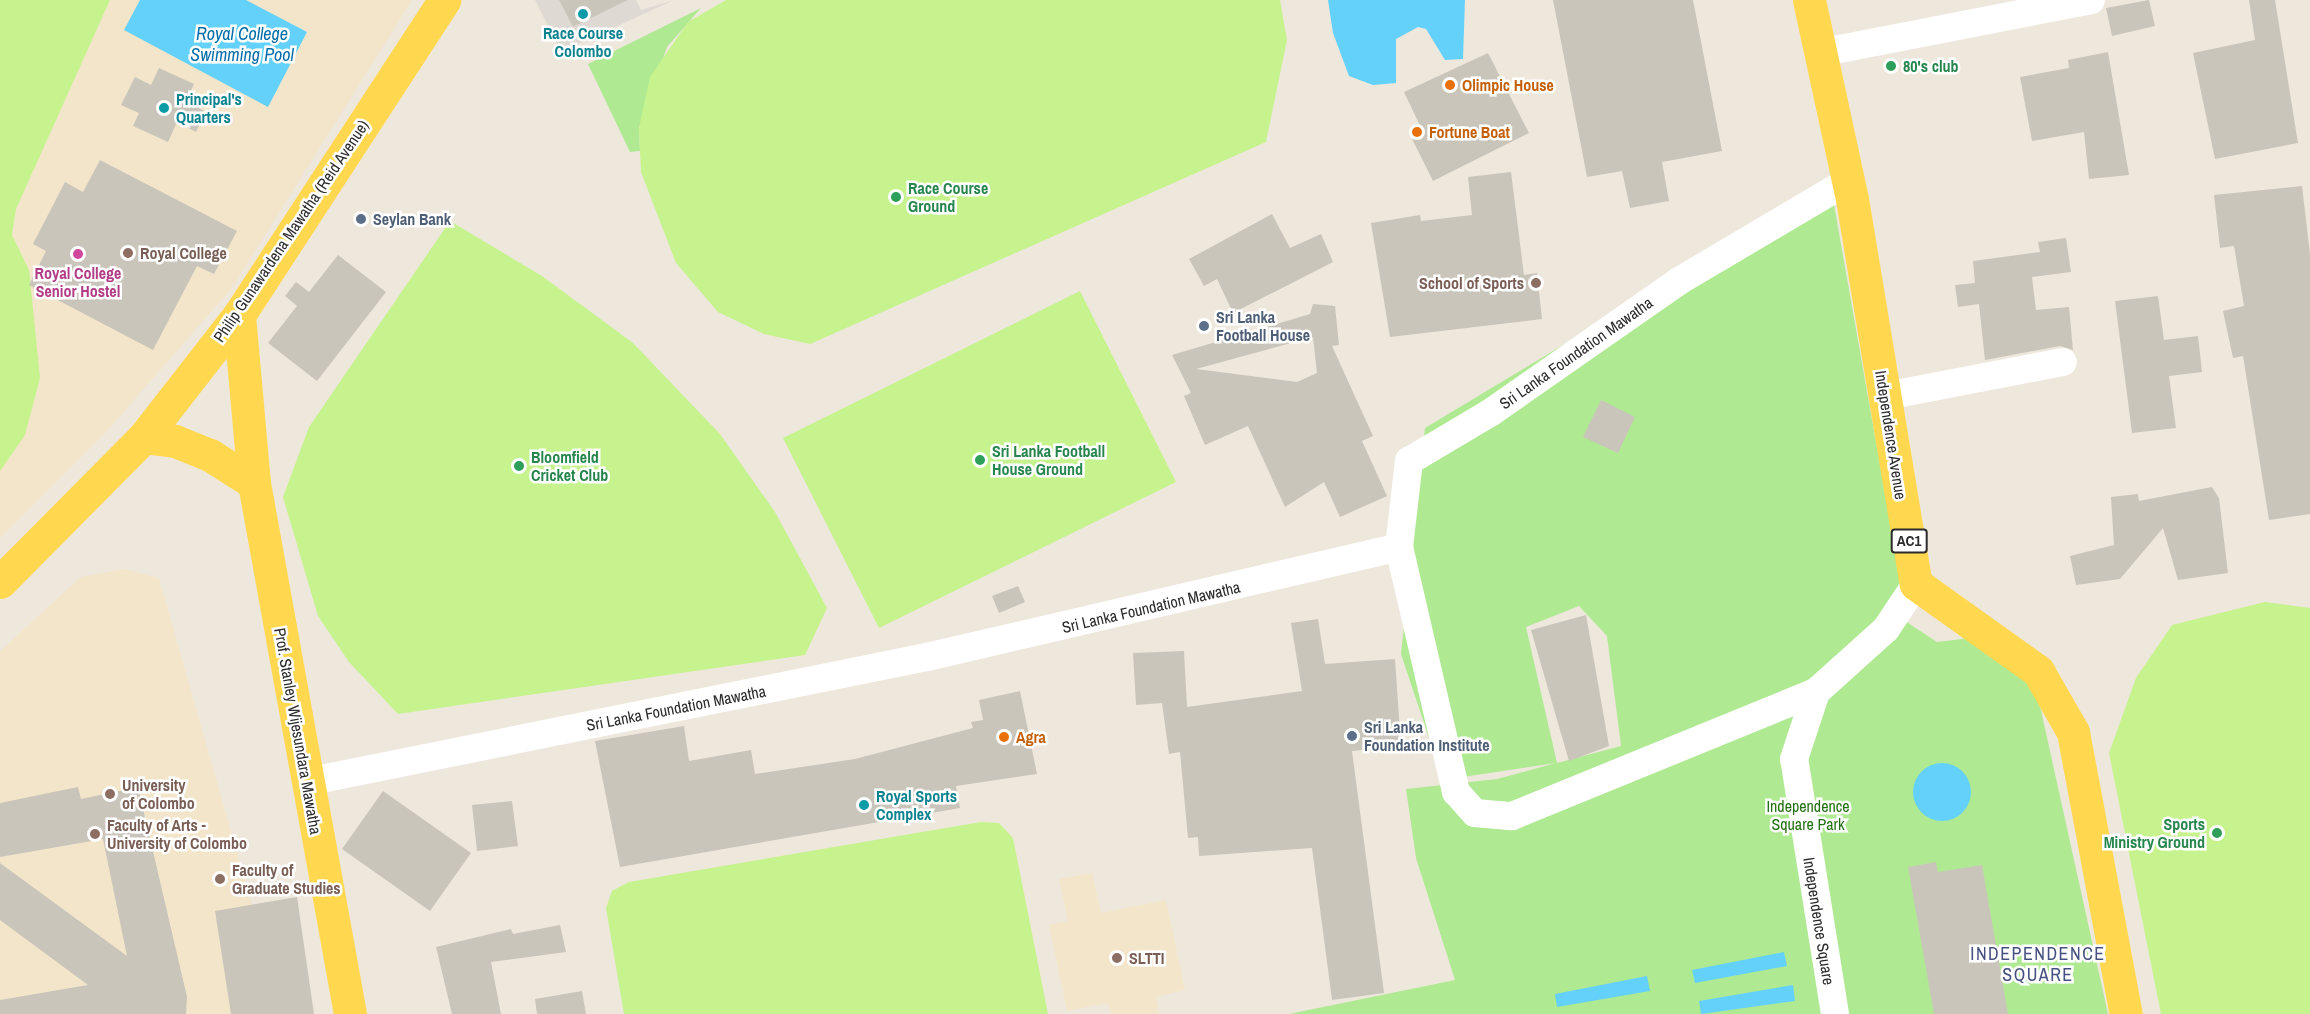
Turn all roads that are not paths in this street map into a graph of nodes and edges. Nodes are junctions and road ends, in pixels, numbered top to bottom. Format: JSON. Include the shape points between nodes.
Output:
{"nodes":[{"id":1,"x":444,"y":0,"type":"edge"},
{"id":2,"x":1809,"y":0,"type":"edge"},
{"id":3,"x":2091,"y":0,"type":"edge"},
{"id":4,"x":2011,"y":8,"type":"edge"},
{"id":5,"x":1819,"y":53,"type":"junction"},
{"id":6,"x":1848,"y":181,"type":"junction"},
{"id":7,"x":239,"y":315,"type":"junction"},
{"id":8,"x":2063,"y":362,"type":"dead end"},
{"id":9,"x":1886,"y":396,"type":"junction"},
{"id":10,"x":144,"y":437,"type":"junction"},
{"id":11,"x":254,"y":483,"type":"junction"},
{"id":12,"x":1399,"y":547,"type":"junction"},
{"id":13,"x":0,"y":582,"type":"edge"},
{"id":14,"x":1916,"y":584,"type":"junction"},
{"id":15,"x":1816,"y":692,"type":"junction"},
{"id":16,"x":306,"y":782,"type":"junction"},
{"id":17,"x":350,"y":1014,"type":"edge"},
{"id":18,"x":1834,"y":1014,"type":"edge"},
{"id":19,"x":2126,"y":1014,"type":"edge"}],
"edges":[{"from":1,"to":7,"type":"main road","name":"Philip Gunawardena Mawatha (Reid Avenue)"},
{"from":2,"to":5,"type":"main road","name":"Independence Avenue","number":"AC1"},
{"from":3,"to":4,"type":"street"},
{"from":4,"to":5,"type":"street"},
{"from":5,"to":6,"type":"main road","name":"Independence Avenue","number":"AC1"},
{"from":6,"to":9,"type":"main road","name":"Independence Avenue","number":"AC1"},
{"from":6,"to":12,"type":"street","name":"Sri Lanka Foundation Mawatha","via":[[1679,281],[1490,413],[1409,461]]},
{"from":7,"to":10,"type":"main road","name":"Philip Gunawardena Mawatha (Reid Avenue)"},
{"from":7,"to":11,"type":"main road","name":"Prof. Stanley Wijesundara Mawatha"},
{"from":8,"to":9,"type":"street"},
{"from":9,"to":14,"type":"main road","name":"Independence Avenue","number":"AC1"},
{"from":10,"to":11,"type":"main road","via":[[175,441],[210,455]]},
{"from":10,"to":13,"type":"main road","name":"Philip Gunawardena Mawatha (Reid Avenue)"},
{"from":11,"to":16,"type":"main road","name":"Prof. Stanley Wijesundara Mawatha"},
{"from":12,"to":15,"type":"street","via":[[1456,792],[1474,813],[1512,816]]},
{"from":12,"to":16,"type":"street","name":"Sri Lanka Foundation Mawatha","via":[[927,657]]},
{"from":14,"to":15,"type":"street","name":"Independence Square","via":[[1886,629]]},
{"from":14,"to":19,"type":"main road","via":[[2038,671],[2073,732]]},
{"from":15,"to":18,"type":"street","name":"Independence Square","via":[[1794,759]]},
{"from":16,"to":17,"type":"main road","name":"Prof. Stanley Wijesundara Mawatha"}]}
